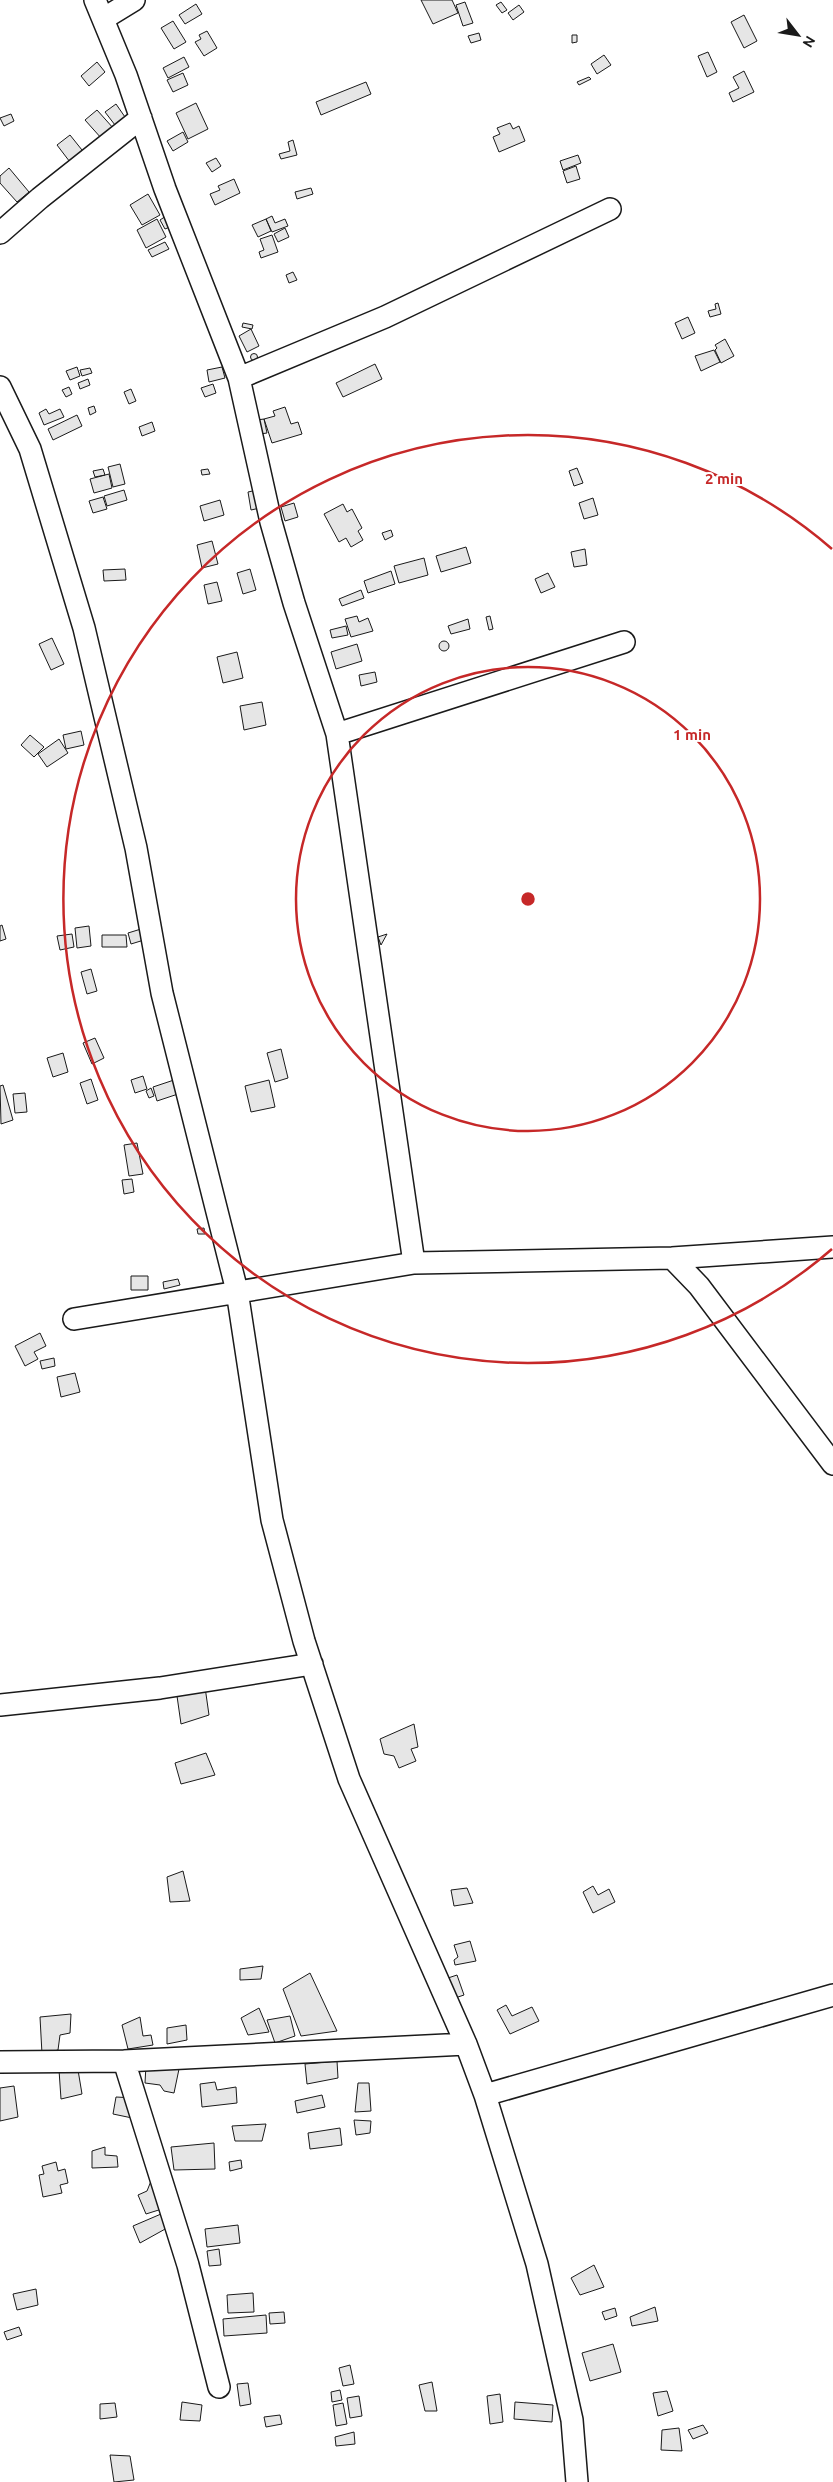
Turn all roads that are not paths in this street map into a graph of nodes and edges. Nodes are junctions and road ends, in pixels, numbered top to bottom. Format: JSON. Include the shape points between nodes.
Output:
{"nodes":[{"id":1,"x":134,"y":0,"type":"edge"},
{"id":2,"x":99,"y":9,"type":"edge"},
{"id":3,"x":141,"y":118,"type":"junction"},
{"id":4,"x":610,"y":209,"type":"dead end"},
{"id":5,"x":0,"y":233,"type":"edge"},
{"id":6,"x":239,"y":378,"type":"junction"},
{"id":7,"x":0,"y":387,"type":"edge"},
{"id":8,"x":5,"y":412,"type":"edge"},
{"id":9,"x":624,"y":642,"type":"dead end"},
{"id":10,"x":337,"y":734,"type":"junction"},
{"id":11,"x":833,"y":1247,"type":"edge"},
{"id":12,"x":672,"y":1258,"type":"junction"},
{"id":13,"x":414,"y":1263,"type":"junction"},
{"id":14,"x":237,"y":1291,"type":"junction"},
{"id":15,"x":74,"y":1319,"type":"dead end"},
{"id":16,"x":833,"y":1464,"type":"edge"},
{"id":17,"x":312,"y":1664,"type":"junction"},
{"id":18,"x":0,"y":1705,"type":"edge"},
{"id":19,"x":833,"y":1995,"type":"edge"},
{"id":20,"x":466,"y":2044,"type":"junction"},
{"id":21,"x":124,"y":2061,"type":"junction"},
{"id":22,"x":0,"y":2062,"type":"edge"},
{"id":23,"x":485,"y":2095,"type":"junction"},
{"id":24,"x":219,"y":2387,"type":"dead end"},
{"id":25,"x":577,"y":2482,"type":"edge"}],
"edges":[{"from":1,"to":2,"type":"street"},
{"from":2,"to":3,"type":"street"},
{"from":3,"to":5,"type":"street"},
{"from":3,"to":6,"type":"street","via":[[165,189]]},
{"from":4,"to":6,"type":"street","via":[[385,317]]},
{"from":6,"to":10,"type":"street","via":[[271,522]]},
{"from":7,"to":8,"type":"street"},
{"from":8,"to":14,"type":"street","via":[[30,449],[84,628],[136,848],[162,993]]},
{"from":9,"to":10,"type":"street"},
{"from":10,"to":13,"type":"street"},
{"from":11,"to":12,"type":"street"},
{"from":12,"to":13,"type":"street"},
{"from":12,"to":16,"type":"street","via":[[699,1286]]},
{"from":13,"to":14,"type":"street"},
{"from":14,"to":15,"type":"street"},
{"from":14,"to":17,"type":"street","via":[[272,1520]]},
{"from":17,"to":18,"type":"street","via":[[160,1688]]},
{"from":17,"to":20,"type":"street","via":[[349,1779]]},
{"from":19,"to":23,"type":"street"},
{"from":20,"to":21,"type":"street"},
{"from":20,"to":23,"type":"street"},
{"from":21,"to":22,"type":"street"},
{"from":21,"to":24,"type":"street","via":[[188,2265]]},
{"from":23,"to":25,"type":"street","via":[[537,2264],[572,2420]]}]}
